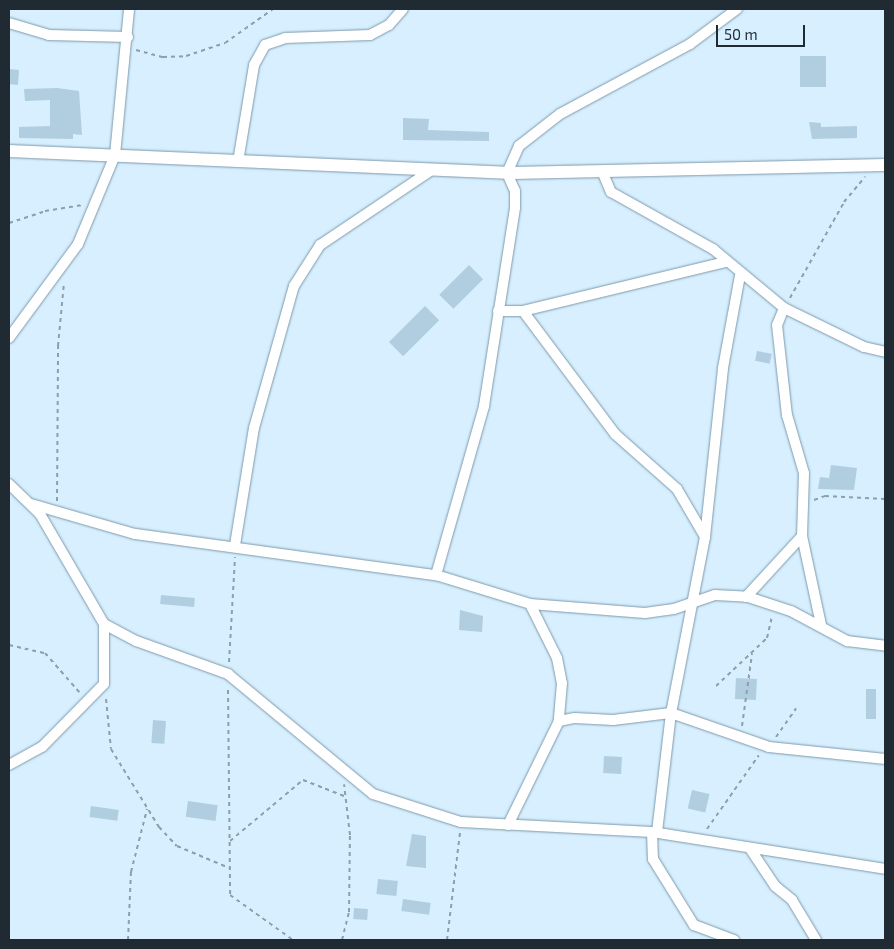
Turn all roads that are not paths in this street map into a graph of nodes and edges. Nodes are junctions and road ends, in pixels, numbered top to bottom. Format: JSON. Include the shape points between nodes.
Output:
{"nodes":[{"id":1,"x":129,"y":9,"type":"edge"},
{"id":2,"x":403,"y":9,"type":"edge"},
{"id":3,"x":737,"y":9,"type":"edge"},
{"id":4,"x":10,"y":26,"type":"edge"},
{"id":5,"x":128,"y":38,"type":"junction"},
{"id":6,"x":9,"y":151,"type":"edge"},
{"id":7,"x":115,"y":155,"type":"junction"},
{"id":8,"x":238,"y":162,"type":"junction"},
{"id":9,"x":881,"y":165,"type":"edge"},
{"id":10,"x":434,"y":169,"type":"junction"},
{"id":11,"x":602,"y":171,"type":"junction"},
{"id":12,"x":507,"y":173,"type":"junction"},
{"id":13,"x":724,"y":262,"type":"junction"},
{"id":14,"x":740,"y":275,"type":"junction"},
{"id":15,"x":784,"y":308,"type":"junction"},
{"id":16,"x":498,"y":311,"type":"junction"},
{"id":17,"x":523,"y":311,"type":"junction"},
{"id":18,"x":9,"y":338,"type":"edge"},
{"id":19,"x":885,"y":352,"type":"edge"},
{"id":20,"x":9,"y":484,"type":"edge"},
{"id":21,"x":30,"y":504,"type":"junction"},
{"id":22,"x":802,"y":536,"type":"junction"},
{"id":23,"x":705,"y":537,"type":"junction"},
{"id":24,"x":235,"y":545,"type":"junction"},
{"id":25,"x":436,"y":575,"type":"junction"},
{"id":26,"x":746,"y":597,"type":"junction"},
{"id":27,"x":692,"y":603,"type":"junction"},
{"id":28,"x":530,"y":604,"type":"junction"},
{"id":29,"x":104,"y":624,"type":"junction"},
{"id":30,"x":821,"y":625,"type":"junction"},
{"id":31,"x":885,"y":646,"type":"edge"},
{"id":32,"x":671,"y":713,"type":"junction"},
{"id":33,"x":559,"y":721,"type":"junction"},
{"id":34,"x":885,"y":759,"type":"edge"},
{"id":35,"x":9,"y":765,"type":"edge"},
{"id":36,"x":508,"y":825,"type":"junction"},
{"id":37,"x":655,"y":832,"type":"junction"},
{"id":38,"x":751,"y":850,"type":"junction"},
{"id":39,"x":885,"y":869,"type":"edge"},
{"id":40,"x":734,"y":940,"type":"edge"},
{"id":41,"x":816,"y":940,"type":"edge"}],
"edges":[{"from":1,"to":5,"type":"street"},
{"from":2,"to":8,"type":"street","via":[[389,25],[370,35],[285,38],[265,45],[254,65]]},
{"from":3,"to":12,"type":"street","via":[[690,44],[540,126],[519,146]]},
{"from":4,"to":5,"type":"street","via":[[49,36]]},
{"from":5,"to":7,"type":"street"},
{"from":6,"to":7,"type":"street"},
{"from":7,"to":8,"type":"street"},
{"from":7,"to":18,"type":"street","via":[[98,203],[66,262]]},
{"from":8,"to":10,"type":"street"},
{"from":9,"to":11,"type":"street"},
{"from":10,"to":12,"type":"street"},
{"from":10,"to":24,"type":"street","via":[[320,245],[294,286],[254,428]]},
{"from":11,"to":12,"type":"street"},
{"from":11,"to":13,"type":"street","via":[[611,192],[712,249]]},
{"from":12,"to":16,"type":"street","via":[[515,191],[515,207]]},
{"from":13,"to":14,"type":"street"},
{"from":13,"to":17,"type":"street"},
{"from":14,"to":15,"type":"street"},
{"from":14,"to":23,"type":"street","via":[[723,368]]},
{"from":15,"to":19,"type":"street"},
{"from":15,"to":22,"type":"street","via":[[777,335],[786,416],[804,473]]},
{"from":16,"to":17,"type":"street"},
{"from":16,"to":25,"type":"street","via":[[484,406]]},
{"from":17,"to":23,"type":"street","via":[[615,434],[677,489]]},
{"from":20,"to":21,"type":"street"},
{"from":21,"to":24,"type":"street","via":[[135,534]]},
{"from":21,"to":29,"type":"street","via":[[82,582]]},
{"from":22,"to":26,"type":"street"},
{"from":22,"to":30,"type":"street"},
{"from":23,"to":27,"type":"street"},
{"from":24,"to":25,"type":"street"},
{"from":25,"to":28,"type":"street"},
{"from":26,"to":27,"type":"street","via":[[715,595]]},
{"from":26,"to":30,"type":"street"},
{"from":27,"to":28,"type":"street","via":[[645,613]]},
{"from":27,"to":32,"type":"street"},
{"from":28,"to":33,"type":"street","via":[[557,658],[562,683]]},
{"from":29,"to":35,"type":"street","via":[[104,684],[42,747]]},
{"from":29,"to":36,"type":"street","via":[[136,641],[228,674],[373,794],[461,822]]},
{"from":30,"to":31,"type":"street","via":[[847,641]]},
{"from":32,"to":33,"type":"street"},
{"from":32,"to":34,"type":"street","via":[[768,747]]},
{"from":32,"to":37,"type":"street"},
{"from":33,"to":36,"type":"street"},
{"from":36,"to":37,"type":"street"},
{"from":37,"to":38,"type":"street"},
{"from":37,"to":40,"type":"street","via":[[653,859],[694,925]]},
{"from":38,"to":39,"type":"street"},
{"from":38,"to":41,"type":"street","via":[[775,886],[792,900]]}]}
